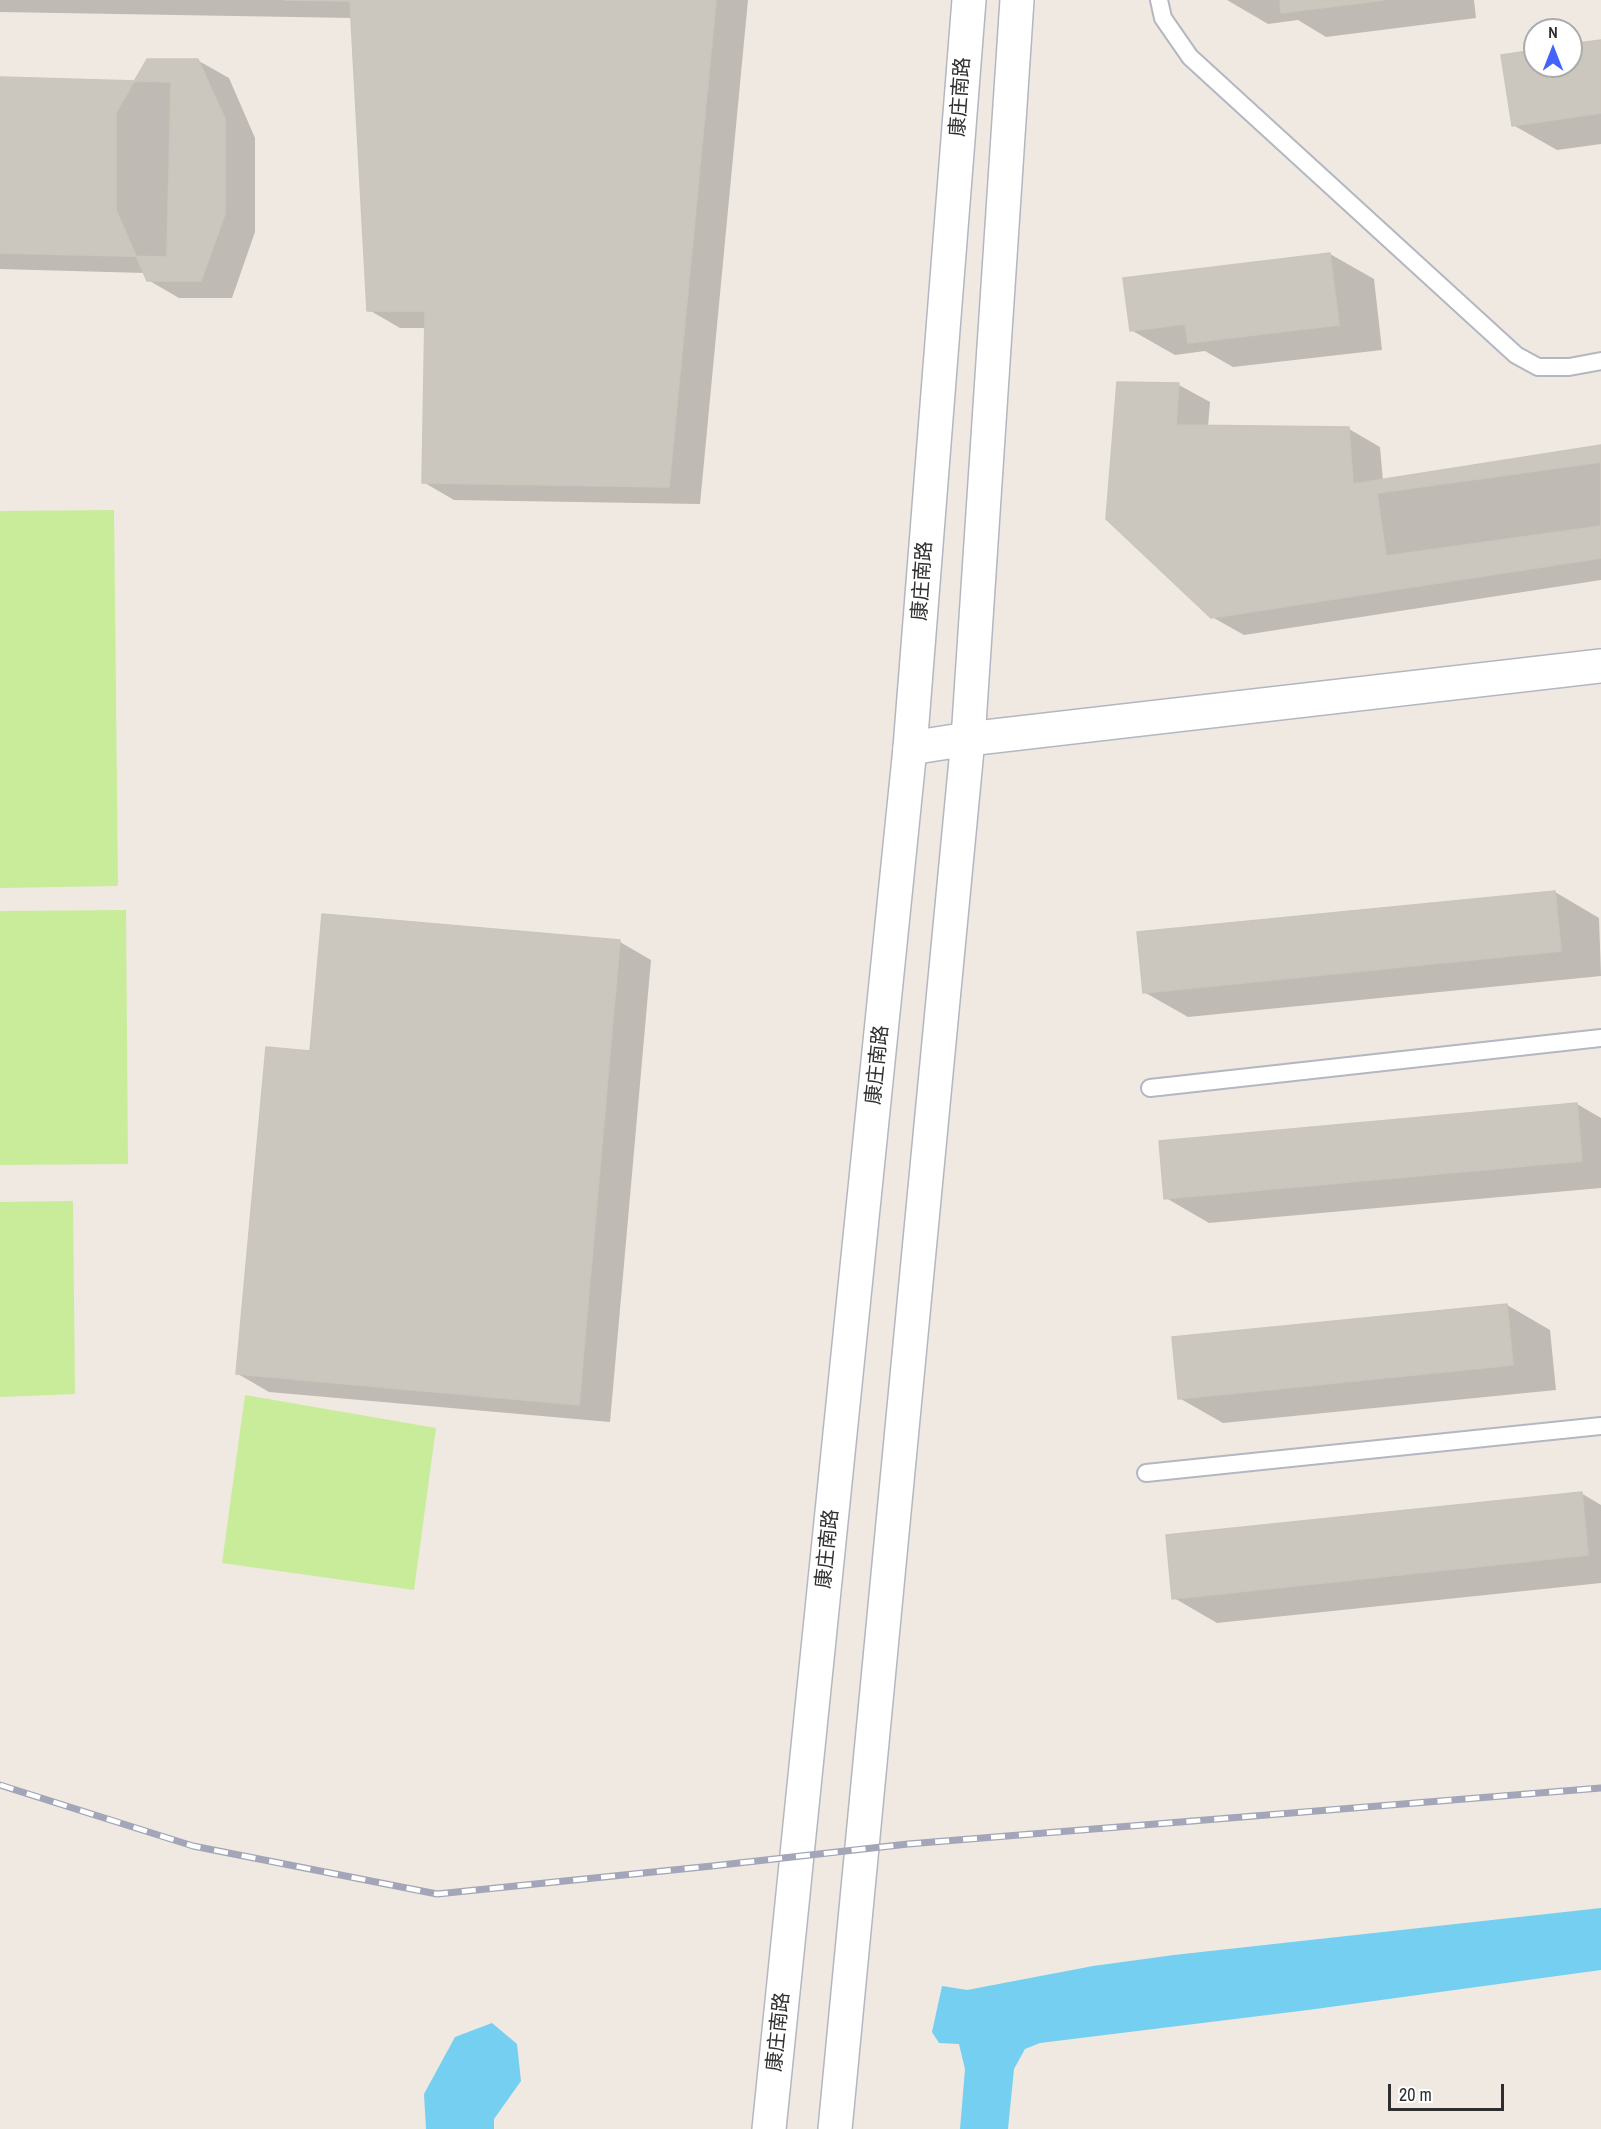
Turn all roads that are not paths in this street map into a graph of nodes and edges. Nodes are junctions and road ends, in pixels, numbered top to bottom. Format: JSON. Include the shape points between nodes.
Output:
{"nodes":[{"id":1,"x":969,"y":0,"type":"edge"},
{"id":2,"x":1017,"y":0,"type":"edge"},
{"id":3,"x":1159,"y":0,"type":"edge"},
{"id":4,"x":1601,"y":361,"type":"edge"},
{"id":5,"x":1601,"y":666,"type":"edge"},
{"id":6,"x":968,"y":739,"type":"junction"},
{"id":7,"x":910,"y":748,"type":"junction"},
{"id":8,"x":1601,"y":1038,"type":"edge"},
{"id":9,"x":1150,"y":1088,"type":"dead end"},
{"id":10,"x":1601,"y":1426,"type":"edge"},
{"id":11,"x":1146,"y":1473,"type":"dead end"},
{"id":12,"x":770,"y":2129,"type":"edge"},
{"id":13,"x":834,"y":2129,"type":"edge"}],
"edges":[{"from":1,"to":7,"type":"main road","name":"康庄南路"},
{"from":2,"to":6,"type":"main road"},
{"from":3,"to":4,"type":"lane","via":[[1163,18],[1190,57],[1516,355],[1538,367]]},
{"from":5,"to":6,"type":"main road"},
{"from":6,"to":7,"type":"main road"},
{"from":6,"to":13,"type":"main road"},
{"from":7,"to":12,"type":"main road","name":"康庄南路"},
{"from":8,"to":9,"type":"lane"},
{"from":10,"to":11,"type":"lane"}]}
